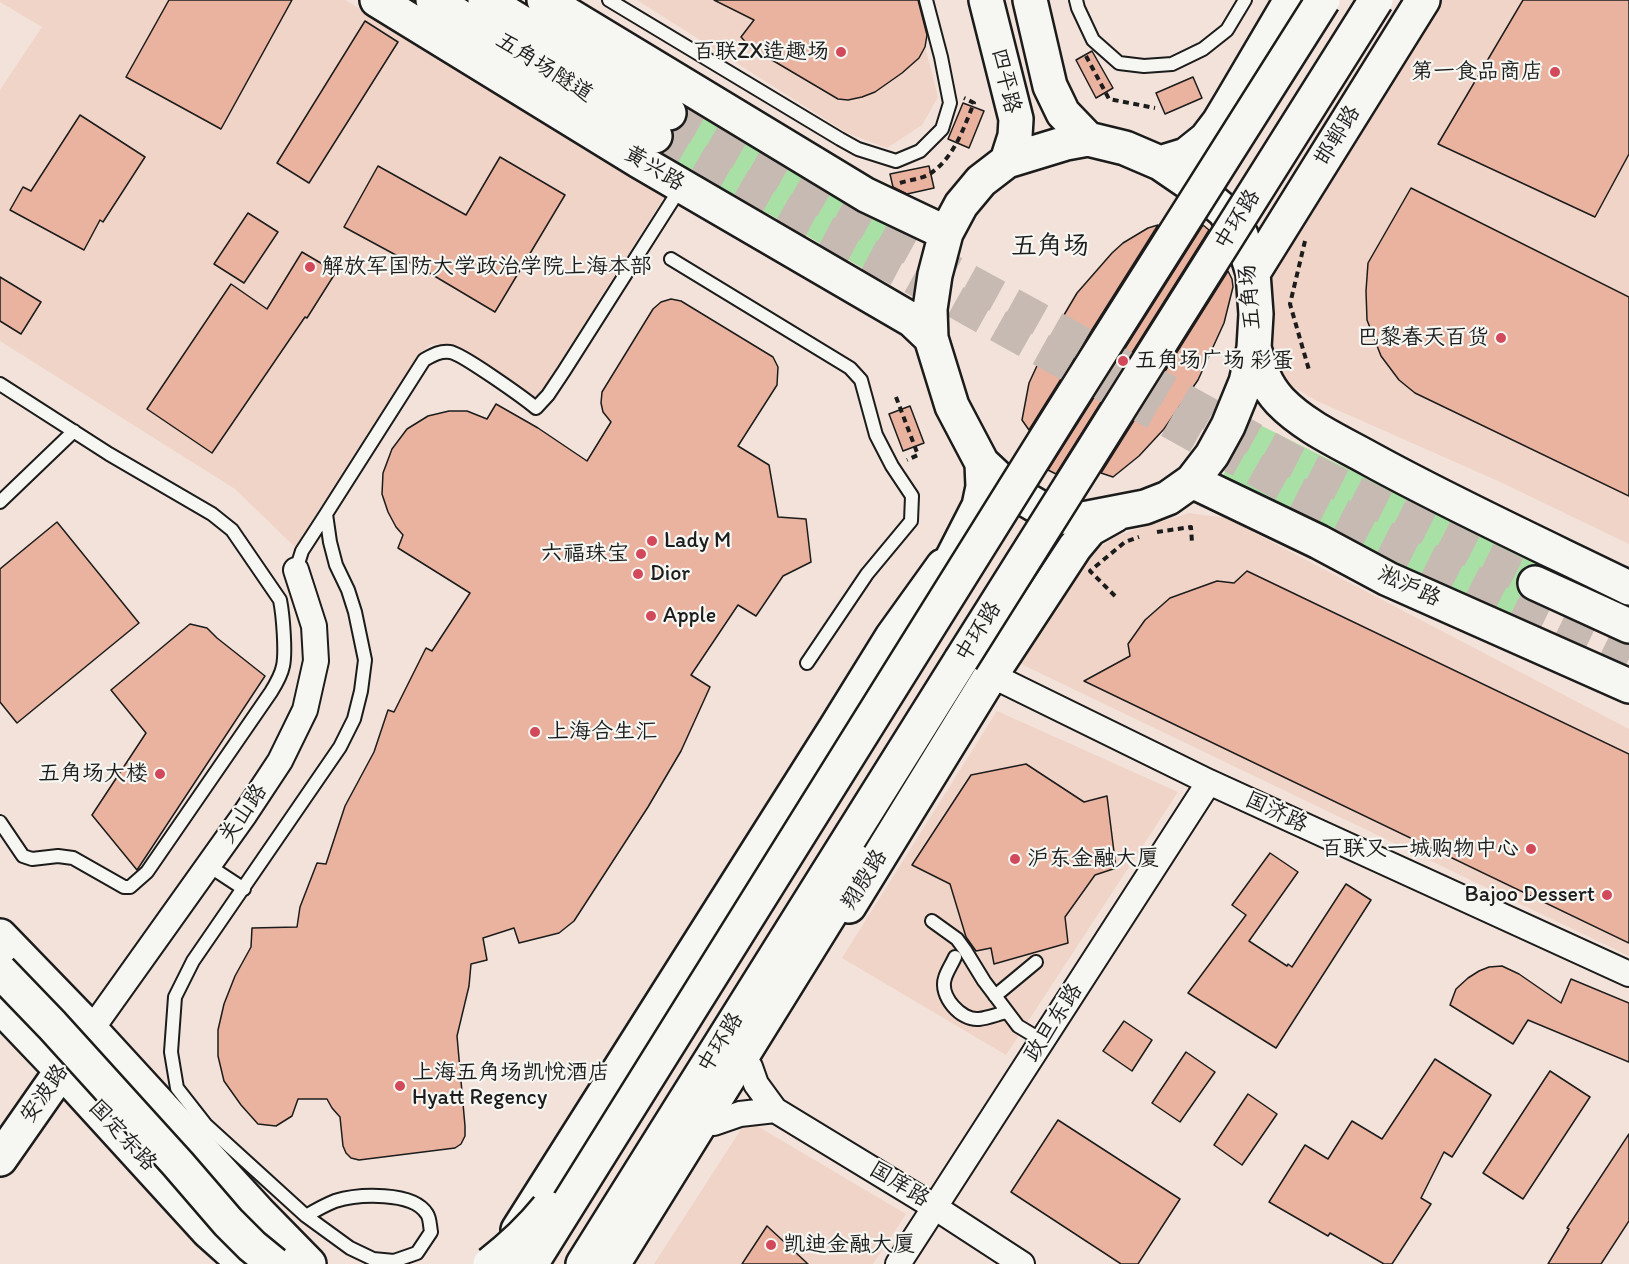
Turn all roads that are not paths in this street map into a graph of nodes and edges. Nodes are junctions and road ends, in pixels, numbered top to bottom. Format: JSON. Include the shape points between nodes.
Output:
{"nodes":[{"id":1,"x":377,"y":0,"type":"edge"},
{"id":2,"x":433,"y":0,"type":"edge"},
{"id":3,"x":485,"y":0,"type":"edge"},
{"id":4,"x":544,"y":0,"type":"edge"},
{"id":5,"x":609,"y":0,"type":"edge"},
{"id":6,"x":927,"y":0,"type":"edge"},
{"id":7,"x":986,"y":0,"type":"edge"},
{"id":8,"x":1030,"y":0,"type":"edge"},
{"id":9,"x":1076,"y":0,"type":"edge"},
{"id":10,"x":1245,"y":0,"type":"edge"},
{"id":11,"x":1291,"y":0,"type":"edge"},
{"id":12,"x":1323,"y":0,"type":"edge"},
{"id":13,"x":1376,"y":0,"type":"edge"},
{"id":14,"x":1424,"y":0,"type":"edge"},
{"id":15,"x":1088,"y":139,"type":"junction"},
{"id":16,"x":1007,"y":161,"type":"junction"},
{"id":17,"x":1160,"y":163,"type":"junction"},
{"id":18,"x":682,"y":186,"type":"junction"},
{"id":19,"x":946,"y":233,"type":"junction"},
{"id":20,"x":671,"y":260,"type":"dead end"},
{"id":21,"x":1253,"y":273,"type":"junction"},
{"id":22,"x":930,"y":338,"type":"junction"},
{"id":23,"x":1254,"y":348,"type":"junction"},
{"id":24,"x":0,"y":384,"type":"edge"},
{"id":25,"x":74,"y":431,"type":"junction"},
{"id":26,"x":982,"y":463,"type":"junction"},
{"id":27,"x":1192,"y":481,"type":"junction"},
{"id":28,"x":0,"y":502,"type":"edge"},
{"id":29,"x":326,"y":513,"type":"junction"},
{"id":30,"x":1123,"y":527,"type":"junction"},
{"id":31,"x":962,"y":541,"type":"junction"},
{"id":32,"x":296,"y":570,"type":"joint"},
{"id":33,"x":1535,"y":583,"type":"tunnel mouth"},
{"id":34,"x":1629,"y":588,"type":"edge"},
{"id":35,"x":1629,"y":626,"type":"edge"},
{"id":36,"x":922,"y":637,"type":"junction"},
{"id":37,"x":961,"y":660,"type":"junction"},
{"id":38,"x":807,"y":663,"type":"dead end"},
{"id":39,"x":991,"y":675,"type":"junction"},
{"id":40,"x":1629,"y":686,"type":"edge"},
{"id":41,"x":1209,"y":782,"type":"junction"},
{"id":42,"x":0,"y":822,"type":"edge"},
{"id":43,"x":208,"y":866,"type":"junction"},
{"id":44,"x":244,"y":889,"type":"junction"},
{"id":45,"x":932,"y":921,"type":"dead end"},
{"id":46,"x":0,"y":936,"type":"edge"},
{"id":47,"x":955,"y":957,"type":"dead end"},
{"id":48,"x":1036,"y":962,"type":"dead end"},
{"id":49,"x":0,"y":971,"type":"edge"},
{"id":50,"x":1629,"y":974,"type":"edge"},
{"id":51,"x":995,"y":996,"type":"junction"},
{"id":52,"x":0,"y":1006,"type":"edge"},
{"id":53,"x":1007,"y":1012,"type":"junction"},
{"id":54,"x":91,"y":1030,"type":"junction"},
{"id":55,"x":1043,"y":1041,"type":"junction"},
{"id":56,"x":750,"y":1067,"type":"junction"},
{"id":57,"x":62,"y":1071,"type":"junction"},
{"id":58,"x":775,"y":1110,"type":"junction"},
{"id":59,"x":714,"y":1123,"type":"junction"},
{"id":60,"x":0,"y":1159,"type":"edge"},
{"id":61,"x":267,"y":1200,"type":"junction"},
{"id":62,"x":936,"y":1208,"type":"junction"},
{"id":63,"x":306,"y":1216,"type":"junction"},
{"id":64,"x":245,"y":1264,"type":"edge"},
{"id":65,"x":274,"y":1264,"type":"edge"},
{"id":66,"x":309,"y":1264,"type":"edge"},
{"id":67,"x":490,"y":1264,"type":"edge"},
{"id":68,"x":496,"y":1264,"type":"edge"},
{"id":69,"x":520,"y":1264,"type":"edge"},
{"id":70,"x":531,"y":1264,"type":"edge"},
{"id":71,"x":583,"y":1264,"type":"edge"},
{"id":72,"x":613,"y":1264,"type":"edge"},
{"id":73,"x":626,"y":1264,"type":"edge"},
{"id":74,"x":898,"y":1264,"type":"edge"},
{"id":75,"x":1022,"y":1264,"type":"edge"}],
"edges":[{"from":1,"to":18,"type":"main road","name":"黄兴路"},
{"from":2,"to":3,"type":"main road","name":"五角场隧道","via":[[662,125]]},
{"from":4,"to":19,"type":"main road","via":[[866,195]]},
{"from":5,"to":6,"type":"lane","via":[[840,139],[896,161],[920,151],[942,129],[950,103]]},
{"from":7,"to":16,"type":"main road","name":"四平路","via":[[1016,119]]},
{"from":8,"to":15,"type":"main road","name":"四平路","via":[[1050,86],[1064,113]]},
{"from":9,"to":10,"type":"lane","via":[[1093,40],[1119,63],[1144,66],[1172,64],[1203,49],[1227,30]]},
{"from":11,"to":17,"type":"main road","via":[[1206,139],[1186,156]]},
{"from":12,"to":36,"type":"main road","name":"中环路","bridge":true},
{"from":13,"to":37,"type":"main road","name":"中环路","bridge":true},
{"from":14,"to":21,"type":"main road","name":"邯郸路"},
{"from":15,"to":16,"type":"main road","name":"五角场"},
{"from":15,"to":17,"type":"main road","name":"五角场","via":[[1125,148]]},
{"from":16,"to":19,"type":"main road","name":"五角场","via":[[981,181],[961,205]]},
{"from":17,"to":21,"type":"main road","name":"五角场","via":[[1224,211],[1241,235]]},
{"from":18,"to":22,"type":"main road","name":"黄兴路","via":[[912,320]]},
{"from":18,"to":29,"type":"lane","via":[[564,371],[536,408],[453,352],[438,352],[424,360]]},
{"from":19,"to":22,"type":"main road","name":"五角场","via":[[935,275]]},
{"from":20,"to":38,"type":"lane","via":[[850,368],[861,380],[876,435],[912,496],[912,521],[867,574]]},
{"from":21,"to":23,"type":"main road","name":"五角场"},
{"from":22,"to":26,"type":"main road","name":"五角场","via":[[952,406]]},
{"from":23,"to":27,"type":"main road","name":"五角场","via":[[1246,382],[1228,426]]},
{"from":23,"to":34,"type":"main road","via":[[1271,389],[1309,425],[1428,491]]},
{"from":24,"to":25,"type":"lane"},
{"from":25,"to":28,"type":"lane"},
{"from":25,"to":42,"type":"lane","via":[[212,513],[232,530],[280,600],[284,664],[271,692],[147,872],[129,887],[73,858],[23,856]]},
{"from":26,"to":30,"type":"main road","name":"五角场","via":[[1013,492],[1037,506],[1063,517]]},
{"from":26,"to":31,"type":"main road","via":[[979,506]]},
{"from":27,"to":30,"type":"main road","name":"五角场","via":[[1168,498],[1145,507]]},
{"from":27,"to":40,"type":"main road","name":"淞沪路","via":[[1389,579]]},
{"from":29,"to":32,"type":"lane","via":[[302,551]]},
{"from":29,"to":44,"type":"lane","via":[[336,565],[348,590],[364,652],[361,691],[354,719],[340,747]]},
{"from":30,"to":39,"type":"main road","name":"翔殷路","via":[[1090,529]]},
{"from":31,"to":68,"type":"main road","via":[[892,637]]},
{"from":31,"to":69,"type":"main road","via":[[906,645],[807,812]]},
{"from":32,"to":43,"type":"street","name":"关山路","via":[[314,626],[316,661],[305,710],[280,761]]},
{"from":33,"to":35,"type":"main road"},
{"from":36,"to":67,"type":"main road","bridge":true,"via":[[759,876],[555,1198],[533,1227]]},
{"from":36,"to":70,"type":"main road","name":"中环路","bridge":true},
{"from":37,"to":71,"type":"main road","name":"中环路"},
{"from":37,"to":72,"type":"main road","via":[[835,906]]},
{"from":39,"to":41,"type":"street","name":"国济路"},
{"from":39,"to":56,"type":"main road","name":"翔殷路"},
{"from":41,"to":50,"type":"street","name":"国济路"},
{"from":41,"to":55,"type":"street","name":"政旦东路"},
{"from":43,"to":44,"type":"lane"},
{"from":43,"to":54,"type":"street","name":"关山路"},
{"from":44,"to":61,"type":"lane","via":[[193,961],[175,997],[171,1052],[177,1088]]},
{"from":45,"to":51,"type":"lane","via":[[957,939]]},
{"from":46,"to":54,"type":"main road"},
{"from":47,"to":53,"type":"lane","via":[[944,978],[944,990],[959,1012],[978,1019]]},
{"from":48,"to":51,"type":"lane"},
{"from":49,"to":65,"type":"main road","bridge":true,"via":[[228,1222]]},
{"from":51,"to":53,"type":"lane"},
{"from":52,"to":57,"type":"main road","name":"国定东路"},
{"from":53,"to":55,"type":"lane","via":[[1018,1026]]},
{"from":54,"to":57,"type":"main road","name":"安波路"},
{"from":54,"to":61,"type":"main road"},
{"from":55,"to":62,"type":"street","name":"政旦东路"},
{"from":56,"to":58,"type":"street","name":"国庠路","via":[[756,1084]]},
{"from":56,"to":59,"type":"main road","name":"翔殷路"},
{"from":57,"to":60,"type":"main road","name":"安波路"},
{"from":57,"to":64,"type":"main road","name":"国定东路","via":[[208,1231]]},
{"from":58,"to":59,"type":"street","via":[[740,1114]]},
{"from":58,"to":62,"type":"street","name":"国庠路"},
{"from":59,"to":73,"type":"main road","name":"翔殷路"},
{"from":61,"to":63,"type":"lane"},
{"from":61,"to":66,"type":"main road"},
{"from":62,"to":74,"type":"street","name":"政旦东路"},
{"from":62,"to":75,"type":"street","name":"国庠路"},
{"from":63,"to":63,"type":"lane","via":[[350,1248],[373,1259],[394,1261],[417,1252],[431,1232],[428,1215],[415,1203],[396,1198],[355,1197],[336,1201]]}]}
